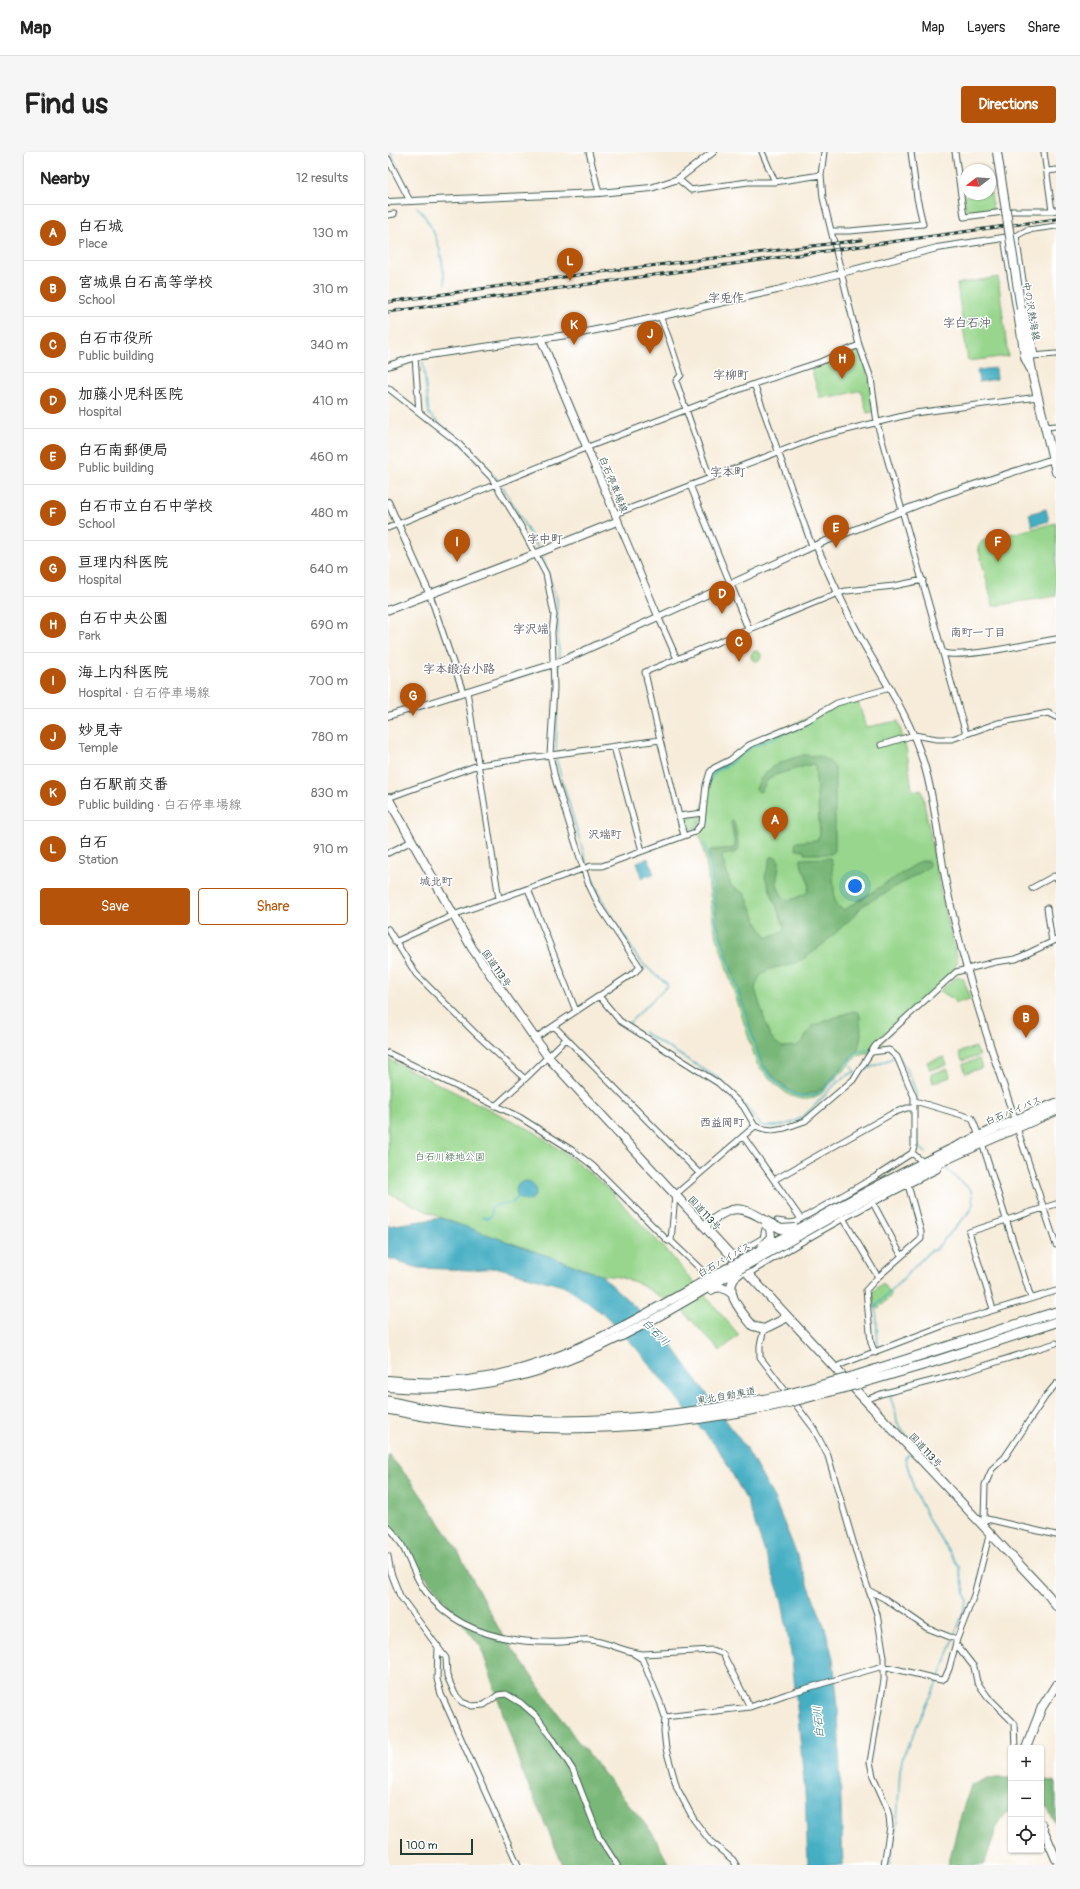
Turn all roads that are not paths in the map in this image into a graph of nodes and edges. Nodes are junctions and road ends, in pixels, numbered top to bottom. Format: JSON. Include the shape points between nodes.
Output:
{"nodes":[{"id":1,"x":713,"y":152,"type":"edge"},
{"id":2,"x":762,"y":152,"type":"edge"},
{"id":3,"x":824,"y":152,"type":"edge"},
{"id":4,"x":910,"y":152,"type":"edge"},
{"id":5,"x":955,"y":152,"type":"edge"},
{"id":6,"x":997,"y":152,"type":"edge"},
{"id":7,"x":1044,"y":152,"type":"edge"},
{"id":8,"x":590,"y":153,"type":"edge"},
{"id":9,"x":388,"y":159,"type":"edge"},
{"id":10,"x":1056,"y":170,"type":"edge"},
{"id":11,"x":1048,"y":171,"type":"junction"},
{"id":12,"x":821,"y":175,"type":"junction"},
{"id":13,"x":678,"y":179,"type":"junction"},
{"id":14,"x":775,"y":182,"type":"junction"},
{"id":15,"x":599,"y":193,"type":"junction"},
{"id":16,"x":410,"y":201,"type":"junction"},
{"id":17,"x":388,"y":202,"type":"edge"},
{"id":18,"x":1054,"y":210,"type":"edge"},
{"id":19,"x":394,"y":214,"type":"dead end"},
{"id":20,"x":388,"y":215,"type":"edge"},
{"id":21,"x":1056,"y":226,"type":"edge"},
{"id":22,"x":831,"y":231,"type":"junction"},
{"id":23,"x":1016,"y":236,"type":"junction"},
{"id":24,"x":1004,"y":238,"type":"junction"},
{"id":25,"x":842,"y":274,"type":"junction"},
{"id":26,"x":660,"y":316,"type":"junction"},
{"id":27,"x":541,"y":339,"type":"junction"},
{"id":28,"x":859,"y":345,"type":"junction"},
{"id":29,"x":1056,"y":354,"type":"edge"},
{"id":30,"x":1032,"y":356,"type":"junction"},
{"id":31,"x":415,"y":357,"type":"junction"},
{"id":32,"x":388,"y":366,"type":"edge"},
{"id":33,"x":1033,"y":377,"type":"junction"},
{"id":34,"x":754,"y":384,"type":"junction"},
{"id":35,"x":388,"y":388,"type":"edge"},
{"id":36,"x":1038,"y":397,"type":"junction"},
{"id":37,"x":686,"y":410,"type":"junction"},
{"id":38,"x":419,"y":412,"type":"junction"},
{"id":39,"x":878,"y":423,"type":"junction"},
{"id":40,"x":1056,"y":426,"type":"edge"},
{"id":41,"x":1045,"y":427,"type":"junction"},
{"id":42,"x":588,"y":447,"type":"junction"},
{"id":43,"x":778,"y":452,"type":"junction"},
{"id":44,"x":1054,"y":459,"type":"edge"},
{"id":45,"x":1056,"y":472,"type":"edge"},
{"id":46,"x":710,"y":478,"type":"junction"},
{"id":47,"x":496,"y":484,"type":"junction"},
{"id":48,"x":690,"y":485,"type":"junction"},
{"id":49,"x":388,"y":502,"type":"edge"},
{"id":50,"x":903,"y":510,"type":"junction"},
{"id":51,"x":616,"y":518,"type":"junction"},
{"id":52,"x":397,"y":524,"type":"junction"},
{"id":53,"x":388,"y":528,"type":"edge"},
{"id":54,"x":814,"y":546,"type":"junction"},
{"id":55,"x":539,"y":553,"type":"junction"},
{"id":56,"x":923,"y":580,"type":"junction"},
{"id":57,"x":730,"y":583,"type":"junction"},
{"id":58,"x":838,"y":593,"type":"junction"},
{"id":59,"x":430,"y":595,"type":"junction"},
{"id":60,"x":388,"y":610,"type":"edge"},
{"id":61,"x":658,"y":616,"type":"junction"},
{"id":62,"x":749,"y":630,"type":"junction"},
{"id":63,"x":1056,"y":639,"type":"edge"},
{"id":64,"x":943,"y":654,"type":"junction"},
{"id":65,"x":677,"y":659,"type":"junction"},
{"id":66,"x":557,"y":662,"type":"junction"},
{"id":67,"x":890,"y":688,"type":"junction"},
{"id":68,"x":465,"y":691,"type":"junction"},
{"id":69,"x":388,"y":716,"type":"edge"},
{"id":70,"x":1056,"y":717,"type":"edge"},
{"id":71,"x":966,"y":734,"type":"junction"},
{"id":72,"x":914,"y":735,"type":"junction"},
{"id":73,"x":660,"y":740,"type":"junction"},
{"id":74,"x":881,"y":745,"type":"dead end"},
{"id":75,"x":614,"y":747,"type":"junction"},
{"id":76,"x":550,"y":755,"type":"junction"},
{"id":77,"x":478,"y":765,"type":"junction"},
{"id":78,"x":388,"y":798,"type":"edge"},
{"id":79,"x":703,"y":812,"type":"junction"},
{"id":80,"x":679,"y":816,"type":"junction"},
{"id":81,"x":684,"y":836,"type":"junction"},
{"id":82,"x":412,"y":841,"type":"junction"},
{"id":83,"x":642,"y":851,"type":"junction"},
{"id":84,"x":388,"y":853,"type":"edge"},
{"id":85,"x":583,"y":869,"type":"junction"},
{"id":86,"x":1056,"y":878,"type":"edge"},
{"id":87,"x":1032,"y":888,"type":"dead end"},
{"id":88,"x":528,"y":889,"type":"junction"},
{"id":89,"x":499,"y":899,"type":"junction"},
{"id":90,"x":1047,"y":908,"type":"dead end"},
{"id":91,"x":452,"y":915,"type":"junction"},
{"id":92,"x":388,"y":929,"type":"edge"},
{"id":93,"x":1054,"y":941,"type":"edge"},
{"id":94,"x":395,"y":942,"type":"junction"},
{"id":95,"x":967,"y":969,"type":"junction"},
{"id":96,"x":598,"y":996,"type":"junction"},
{"id":97,"x":576,"y":1011,"type":"junction"},
{"id":98,"x":554,"y":1026,"type":"junction"},
{"id":99,"x":534,"y":1039,"type":"junction"},
{"id":100,"x":566,"y":1039,"type":"junction"},
{"id":101,"x":873,"y":1050,"type":"junction"},
{"id":102,"x":388,"y":1053,"type":"edge"},
{"id":103,"x":548,"y":1057,"type":"junction"},
{"id":104,"x":525,"y":1079,"type":"junction"},
{"id":105,"x":917,"y":1101,"type":"junction"},
{"id":106,"x":1056,"y":1103,"type":"edge"},
{"id":107,"x":495,"y":1106,"type":"junction"},
{"id":108,"x":914,"y":1108,"type":"junction"},
{"id":109,"x":1056,"y":1111,"type":"edge"},
{"id":110,"x":1016,"y":1124,"type":"junction"},
{"id":111,"x":755,"y":1126,"type":"junction"},
{"id":112,"x":743,"y":1136,"type":"junction"},
{"id":113,"x":980,"y":1139,"type":"junction"},
{"id":114,"x":912,"y":1153,"type":"junction"},
{"id":115,"x":923,"y":1162,"type":"junction"},
{"id":116,"x":937,"y":1163,"type":"junction"},
{"id":117,"x":699,"y":1173,"type":"junction"},
{"id":118,"x":774,"y":1180,"type":"junction"},
{"id":119,"x":908,"y":1185,"type":"junction"},
{"id":120,"x":675,"y":1195,"type":"junction"},
{"id":121,"x":873,"y":1203,"type":"junction"},
{"id":122,"x":1056,"y":1204,"type":"edge"},
{"id":123,"x":1044,"y":1209,"type":"junction"},
{"id":124,"x":830,"y":1214,"type":"junction"},
{"id":125,"x":843,"y":1218,"type":"junction"},
{"id":126,"x":1006,"y":1220,"type":"junction"},
{"id":127,"x":802,"y":1222,"type":"junction"},
{"id":128,"x":767,"y":1223,"type":"junction"},
{"id":129,"x":704,"y":1226,"type":"junction"},
{"id":130,"x":671,"y":1241,"type":"junction"},
{"id":131,"x":1056,"y":1244,"type":"edge"},
{"id":132,"x":748,"y":1247,"type":"junction"},
{"id":133,"x":901,"y":1255,"type":"junction"},
{"id":134,"x":763,"y":1264,"type":"junction"},
{"id":135,"x":737,"y":1267,"type":"junction"},
{"id":136,"x":713,"y":1276,"type":"junction"},
{"id":137,"x":878,"y":1277,"type":"junction"},
{"id":138,"x":704,"y":1289,"type":"junction"},
{"id":139,"x":1056,"y":1291,"type":"edge"},
{"id":140,"x":731,"y":1293,"type":"junction"},
{"id":141,"x":1031,"y":1298,"type":"junction"},
{"id":142,"x":993,"y":1309,"type":"junction"},
{"id":143,"x":1056,"y":1312,"type":"edge"},
{"id":144,"x":788,"y":1317,"type":"junction"},
{"id":145,"x":1056,"y":1322,"type":"edge"},
{"id":146,"x":764,"y":1329,"type":"junction"},
{"id":147,"x":1056,"y":1343,"type":"edge"},
{"id":148,"x":875,"y":1353,"type":"junction"},
{"id":149,"x":836,"y":1369,"type":"junction"},
{"id":150,"x":516,"y":1374,"type":"junction"},
{"id":151,"x":388,"y":1380,"type":"edge"},
{"id":152,"x":855,"y":1381,"type":"junction"},
{"id":153,"x":1056,"y":1384,"type":"edge"},
{"id":154,"x":388,"y":1386,"type":"edge"},
{"id":155,"x":866,"y":1400,"type":"junction"},
{"id":156,"x":388,"y":1401,"type":"edge"},
{"id":157,"x":388,"y":1409,"type":"edge"},
{"id":158,"x":981,"y":1524,"type":"junction"},
{"id":159,"x":388,"y":1527,"type":"edge"},
{"id":160,"x":990,"y":1532,"type":"junction"},
{"id":161,"x":1056,"y":1535,"type":"edge"},
{"id":162,"x":388,"y":1556,"type":"edge"},
{"id":163,"x":870,"y":1591,"type":"junction"},
{"id":164,"x":1056,"y":1606,"type":"edge"},
{"id":165,"x":954,"y":1640,"type":"junction"},
{"id":166,"x":438,"y":1646,"type":"junction"},
{"id":167,"x":634,"y":1653,"type":"junction"},
{"id":168,"x":883,"y":1666,"type":"junction"},
{"id":169,"x":1056,"y":1685,"type":"edge"},
{"id":170,"x":750,"y":1707,"type":"junction"},
{"id":171,"x":665,"y":1717,"type":"junction"},
{"id":172,"x":1015,"y":1745,"type":"edge"},
{"id":173,"x":1027,"y":1745,"type":"edge"},
{"id":174,"x":1044,"y":1831,"type":"edge"},
{"id":175,"x":1056,"y":1859,"type":"edge"},
{"id":176,"x":518,"y":1865,"type":"edge"},
{"id":177,"x":617,"y":1865,"type":"edge"},
{"id":178,"x":736,"y":1865,"type":"edge"},
{"id":179,"x":884,"y":1865,"type":"edge"}],
"edges":[{"from":1,"to":13,"type":"street"},
{"from":2,"to":14,"type":"street"},
{"from":3,"to":12,"type":"street"},
{"from":4,"to":22,"type":"street","via":[[923,224]]},
{"from":5,"to":18,"type":"street","via":[[964,217],[1012,211]]},
{"from":6,"to":30,"type":"main road","name":"中の沢熱海線","bridge":true,"via":[[1021,309]]},
{"from":7,"to":11,"type":"street"},
{"from":8,"to":15,"type":"street"},
{"from":9,"to":16,"type":"street"},
{"from":10,"to":11,"type":"street"},
{"from":11,"to":18,"type":"street"},
{"from":12,"to":14,"type":"street"},
{"from":12,"to":22,"type":"street","via":[[823,198]]},
{"from":13,"to":14,"type":"street","via":[[691,190],[748,182]]},
{"from":13,"to":15,"type":"street","via":[[651,188]]},
{"from":15,"to":16,"type":"street"},
{"from":16,"to":17,"type":"street"},
{"from":19,"to":20,"type":"street"},
{"from":21,"to":23,"type":"street","via":[[1027,230]]},
{"from":22,"to":25,"type":"street"},
{"from":23,"to":24,"type":"street"},
{"from":23,"to":30,"type":"street"},
{"from":24,"to":25,"type":"street","via":[[937,248]]},
{"from":24,"to":33,"type":"street","via":[[1024,359]]},
{"from":25,"to":26,"type":"street"},
{"from":25,"to":28,"type":"street"},
{"from":26,"to":27,"type":"street"},
{"from":26,"to":37,"type":"street","via":[[670,338],[681,375],[676,381]]},
{"from":27,"to":31,"type":"street"},
{"from":27,"to":42,"type":"main road","name":"白石停車場線"},
{"from":28,"to":34,"type":"street","via":[[820,362]]},
{"from":28,"to":39,"type":"street","via":[[871,378]]},
{"from":29,"to":30,"type":"street"},
{"from":30,"to":33,"type":"main road","name":"中の沢熱海線"},
{"from":31,"to":32,"type":"street"},
{"from":31,"to":38,"type":"street"},
{"from":33,"to":36,"type":"main road","name":"中の沢熱海線"},
{"from":34,"to":37,"type":"street"},
{"from":34,"to":43,"type":"street"},
{"from":35,"to":38,"type":"street"},
{"from":36,"to":39,"type":"street","via":[[916,413]]},
{"from":36,"to":41,"type":"main road","name":"中の沢熱海線"},
{"from":37,"to":42,"type":"street"},
{"from":37,"to":46,"type":"street"},
{"from":38,"to":47,"type":"street","via":[[467,451]]},
{"from":39,"to":43,"type":"street","via":[[818,437]]},
{"from":39,"to":50,"type":"street"},
{"from":40,"to":41,"type":"street"},
{"from":41,"to":44,"type":"main road","name":"中の沢熱海線"},
{"from":42,"to":47,"type":"street"},
{"from":42,"to":51,"type":"main road","name":"白石停車場線"},
{"from":43,"to":46,"type":"street"},
{"from":43,"to":54,"type":"street"},
{"from":44,"to":45,"type":"main road","name":"中の沢熱海線"},
{"from":44,"to":50,"type":"street"},
{"from":46,"to":48,"type":"street"},
{"from":47,"to":52,"type":"street"},
{"from":47,"to":55,"type":"street"},
{"from":48,"to":51,"type":"street"},
{"from":48,"to":57,"type":"street"},
{"from":49,"to":52,"type":"street"},
{"from":50,"to":54,"type":"street"},
{"from":50,"to":56,"type":"street"},
{"from":51,"to":55,"type":"main road","name":"白石停車場線"},
{"from":51,"to":61,"type":"street"},
{"from":52,"to":53,"type":"street"},
{"from":52,"to":59,"type":"street"},
{"from":54,"to":57,"type":"street"},
{"from":54,"to":58,"type":"street"},
{"from":55,"to":59,"type":"main road","name":"白石停車場線"},
{"from":55,"to":66,"type":"street","via":[[552,600],[552,632]]},
{"from":56,"to":58,"type":"street"},
{"from":56,"to":64,"type":"street"},
{"from":57,"to":61,"type":"street"},
{"from":57,"to":62,"type":"street"},
{"from":58,"to":62,"type":"street"},
{"from":58,"to":67,"type":"street","via":[[865,647]]},
{"from":59,"to":60,"type":"main road","name":"白石停車場線"},
{"from":59,"to":68,"type":"street"},
{"from":61,"to":65,"type":"street"},
{"from":61,"to":66,"type":"street"},
{"from":62,"to":65,"type":"street"},
{"from":63,"to":64,"type":"street","via":[[951,656]]},
{"from":64,"to":71,"type":"street"},
{"from":65,"to":73,"type":"street","via":[[645,672]]},
{"from":66,"to":68,"type":"street"},
{"from":66,"to":76,"type":"street"},
{"from":67,"to":72,"type":"street"},
{"from":67,"to":79,"type":"street","via":[[837,703],[806,721],[749,745],[730,760],[714,768],[706,785]]},
{"from":68,"to":69,"type":"street"},
{"from":68,"to":77,"type":"street"},
{"from":70,"to":71,"type":"street","via":[[1048,713],[998,723]]},
{"from":71,"to":72,"type":"street","via":[[952,739]]},
{"from":72,"to":74,"type":"street"},
{"from":72,"to":95,"type":"street","via":[[930,786],[948,892]]},
{"from":73,"to":75,"type":"street"},
{"from":73,"to":80,"type":"street"},
{"from":75,"to":76,"type":"street"},
{"from":75,"to":83,"type":"street"},
{"from":76,"to":77,"type":"street"},
{"from":76,"to":85,"type":"street"},
{"from":77,"to":78,"type":"street"},
{"from":77,"to":89,"type":"street"},
{"from":78,"to":82,"type":"main road","name":"国道113号"},
{"from":79,"to":80,"type":"street"},
{"from":79,"to":81,"type":"street","via":[[698,830]]},
{"from":80,"to":81,"type":"street"},
{"from":81,"to":83,"type":"street"},
{"from":82,"to":84,"type":"street"},
{"from":82,"to":91,"type":"main road","name":"国道113号"},
{"from":83,"to":85,"type":"street","via":[[602,866]]},
{"from":85,"to":88,"type":"street"},
{"from":85,"to":96,"type":"street","via":[[599,906],[640,967]]},
{"from":86,"to":87,"type":"street","via":[[1054,876]]},
{"from":88,"to":89,"type":"street"},
{"from":88,"to":97,"type":"street"},
{"from":89,"to":91,"type":"street"},
{"from":90,"to":93,"type":"street"},
{"from":91,"to":94,"type":"street"},
{"from":91,"to":99,"type":"main road","name":"国道113号"},
{"from":92,"to":94,"type":"street"},
{"from":93,"to":95,"type":"street","via":[[1016,959]]},
{"from":94,"to":104,"type":"street","via":[[416,974]]},
{"from":95,"to":101,"type":"street","via":[[956,972]]},
{"from":95,"to":110,"type":"street"},
{"from":96,"to":97,"type":"street"},
{"from":96,"to":111,"type":"street","via":[[620,1021],[725,1089],[743,1106]]},
{"from":97,"to":98,"type":"street"},
{"from":98,"to":99,"type":"street"},
{"from":98,"to":100,"type":"street"},
{"from":99,"to":103,"type":"main road","name":"国道113号"},
{"from":100,"to":103,"type":"street"},
{"from":100,"to":117,"type":"street"},
{"from":101,"to":105,"type":"street","via":[[889,1050],[896,1056]]},
{"from":101,"to":111,"type":"street","via":[[858,1076],[805,1121],[772,1130]]},
{"from":102,"to":107,"type":"street"},
{"from":103,"to":104,"type":"street"},
{"from":103,"to":120,"type":"main road","name":"国道113号"},
{"from":104,"to":107,"type":"street"},
{"from":105,"to":108,"type":"street"},
{"from":105,"to":113,"type":"street","via":[[972,1118]]},
{"from":106,"to":110,"type":"main road","name":"白石バイパス"},
{"from":107,"to":130,"type":"street","via":[[522,1118],[575,1152],[593,1166],[668,1241]]},
{"from":108,"to":114,"type":"street"},
{"from":108,"to":118,"type":"street","via":[[893,1113]]},
{"from":109,"to":110,"type":"main road","name":"白石バイパス"},
{"from":110,"to":113,"type":"main road","name":"白石バイパス"},
{"from":110,"to":123,"type":"street"},
{"from":111,"to":112,"type":"street"},
{"from":112,"to":117,"type":"street"},
{"from":112,"to":118,"type":"street"},
{"from":113,"to":115,"type":"main road","name":"白石バイパス"},
{"from":113,"to":116,"type":"main road","name":"白石バイパス"},
{"from":113,"to":126,"type":"street"},
{"from":114,"to":115,"type":"street"},
{"from":114,"to":127,"type":"street"},
{"from":115,"to":124,"type":"main road","name":"白石バイパス"},
{"from":116,"to":119,"type":"street","via":[[939,1167],[936,1170]]},
{"from":116,"to":124,"type":"main road","name":"白石バイパス"},
{"from":117,"to":120,"type":"street"},
{"from":118,"to":127,"type":"street"},
{"from":119,"to":121,"type":"street"},
{"from":119,"to":133,"type":"street","via":[[921,1239]]},
{"from":120,"to":129,"type":"main road","name":"国道113号"},
{"from":120,"to":130,"type":"street"},
{"from":121,"to":125,"type":"street"},
{"from":121,"to":133,"type":"street"},
{"from":122,"to":123,"type":"street"},
{"from":123,"to":126,"type":"street"},
{"from":123,"to":131,"type":"street"},
{"from":124,"to":127,"type":"main road","name":"白石バイパス","bridge":true},
{"from":124,"to":135,"type":"main road","name":"白石バイパス","bridge":true,"via":[[761,1261]]},
{"from":125,"to":134,"type":"street"},
{"from":125,"to":137,"type":"street"},
{"from":126,"to":141,"type":"street"},
{"from":126,"to":142,"type":"street","via":[[969,1232]]},
{"from":127,"to":128,"type":"main road","bridge":true,"via":[[791,1229],[781,1229]]},
{"from":127,"to":132,"type":"street","via":[[778,1221],[765,1230],[763,1238]]},
{"from":127,"to":135,"type":"main road","name":"白石バイパス","bridge":true},
{"from":128,"to":129,"type":"main road","via":[[759,1216],[742,1209],[734,1209],[721,1214]]},
{"from":128,"to":135,"type":"main road","bridge":true,"via":[[771,1238]]},
{"from":129,"to":135,"type":"main road","name":"国道113号"},
{"from":130,"to":136,"type":"street"},
{"from":132,"to":134,"type":"street"},
{"from":132,"to":135,"type":"street"},
{"from":133,"to":137,"type":"street"},
{"from":134,"to":135,"type":"street"},
{"from":135,"to":136,"type":"main road","name":"白石バイパス"},
{"from":135,"to":138,"type":"main road","name":"白石バイパス"},
{"from":135,"to":140,"type":"main road","via":[[731,1283]]},
{"from":135,"to":144,"type":"main road","name":"国道113号"},
{"from":136,"to":138,"type":"main road","name":"白石バイパス"},
{"from":137,"to":148,"type":"street","via":[[866,1290],[871,1343]]},
{"from":138,"to":140,"type":"main road","via":[[722,1287]]},
{"from":138,"to":150,"type":"main road","name":"白石バイパス","via":[[586,1346]]},
{"from":138,"to":150,"type":"main road","name":"白石バイパス","via":[[598,1348],[562,1363]]},
{"from":139,"to":141,"type":"street"},
{"from":140,"to":146,"type":"main road","via":[[753,1326]]},
{"from":141,"to":142,"type":"street"},
{"from":142,"to":148,"type":"street","via":[[919,1334]]},
{"from":143,"to":152,"type":"highway","name":"東北自動車道"},
{"from":144,"to":146,"type":"main road"},
{"from":144,"to":149,"type":"main road","name":"国道113号"},
{"from":145,"to":152,"type":"highway","name":"東北自動車道","via":[[933,1362]]},
{"from":146,"to":163,"type":"street","via":[[760,1357],[814,1428],[828,1456]]},
{"from":147,"to":155,"type":"street"},
{"from":148,"to":149,"type":"street","via":[[840,1365]]},
{"from":149,"to":155,"type":"main road","name":"国道113号"},
{"from":150,"to":151,"type":"main road","name":"白石バイパス","via":[[454,1381]]},
{"from":150,"to":154,"type":"main road","name":"白石バイパス","via":[[467,1386]]},
{"from":152,"to":156,"type":"highway","name":"東北自動車道","bridge":true,"via":[[713,1409],[583,1420],[477,1415]]},
{"from":152,"to":157,"type":"highway","name":"東北自動車道","bridge":true,"via":[[790,1402],[719,1417],[644,1426],[546,1429],[466,1423]]},
{"from":153,"to":158,"type":"street","via":[[1005,1457],[992,1470],[985,1485],[984,1519]]},
{"from":155,"to":158,"type":"main road","name":"国道113号"},
{"from":158,"to":160,"type":"main road","name":"国道113号"},
{"from":158,"to":161,"type":"street","via":[[987,1519]]},
{"from":159,"to":167,"type":"street","via":[[399,1540],[425,1592],[458,1622],[497,1638],[543,1642],[588,1640]]},
{"from":160,"to":164,"type":"main road","name":"国道113号"},
{"from":160,"to":165,"type":"street","via":[[974,1595]]},
{"from":162,"to":166,"type":"street","via":[[391,1573],[400,1596]]},
{"from":163,"to":165,"type":"street","via":[[903,1610],[914,1620]]},
{"from":163,"to":168,"type":"street","via":[[877,1614]]},
{"from":165,"to":168,"type":"street","via":[[950,1669],[941,1680]]},
{"from":165,"to":172,"type":"street","via":[[974,1667],[977,1682],[1014,1723]]},
{"from":166,"to":176,"type":"street","via":[[437,1679],[441,1694]]},
{"from":166,"to":177,"type":"street","via":[[446,1658],[449,1683],[462,1702],[469,1706],[479,1706],[498,1695],[506,1694],[521,1703],[543,1725],[573,1770],[599,1837]]},
{"from":167,"to":170,"type":"street","via":[[712,1650],[723,1654]]},
{"from":167,"to":171,"type":"street","via":[[642,1659],[647,1668]]},
{"from":168,"to":170,"type":"street"},
{"from":168,"to":179,"type":"street","via":[[884,1680],[870,1762],[888,1816],[889,1836]]},
{"from":169,"to":173,"type":"main road","via":[[1042,1707]]},
{"from":170,"to":171,"type":"street"},
{"from":171,"to":178,"type":"street","via":[[666,1749],[677,1788],[697,1825]]},
{"from":174,"to":175,"type":"main road"}]}
